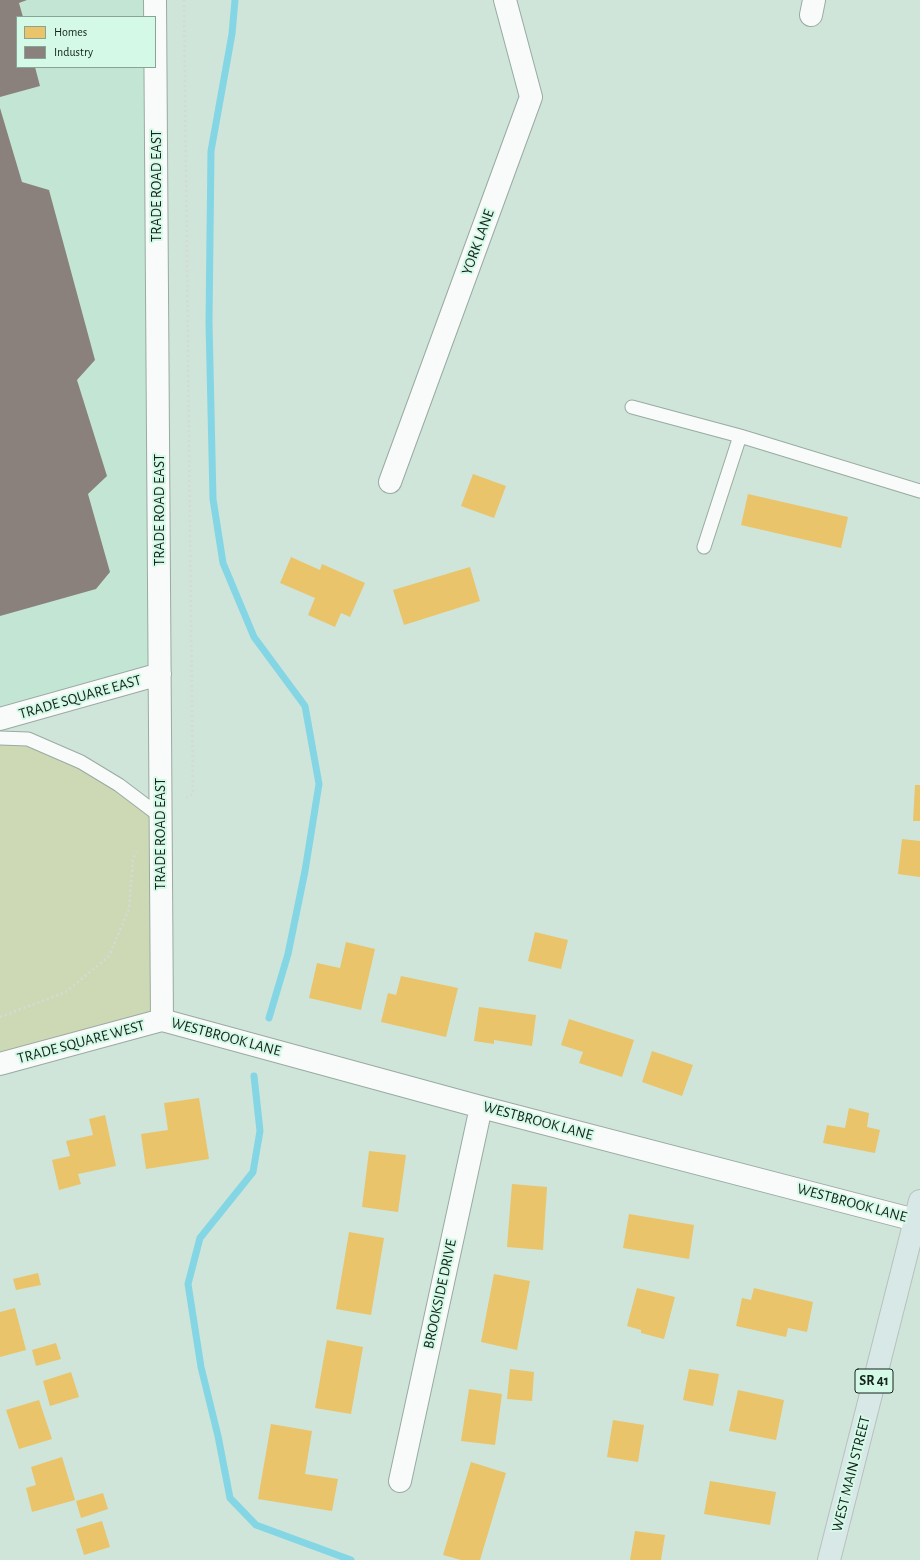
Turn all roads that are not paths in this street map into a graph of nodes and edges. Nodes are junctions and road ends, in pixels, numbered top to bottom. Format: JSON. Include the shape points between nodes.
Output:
{"nodes":[{"id":1,"x":155,"y":0,"type":"edge"},
{"id":2,"x":505,"y":0,"type":"edge"},
{"id":3,"x":155,"y":16,"type":"edge"},
{"id":4,"x":156,"y":68,"type":"edge"},
{"id":5,"x":632,"y":407,"type":"dead end"},
{"id":6,"x":740,"y":436,"type":"junction"},
{"id":7,"x":390,"y":482,"type":"dead end"},
{"id":8,"x":920,"y":491,"type":"edge"},
{"id":9,"x":704,"y":548,"type":"dead end"},
{"id":10,"x":160,"y":674,"type":"junction"},
{"id":11,"x":0,"y":719,"type":"edge"},
{"id":12,"x":0,"y":738,"type":"edge"},
{"id":13,"x":160,"y":816,"type":"junction"},
{"id":14,"x":162,"y":1020,"type":"junction"},
{"id":15,"x":0,"y":1064,"type":"edge"},
{"id":16,"x":481,"y":1106,"type":"junction"},
{"id":17,"x":918,"y":1211,"type":"edge"},
{"id":18,"x":400,"y":1481,"type":"dead end"},
{"id":19,"x":829,"y":1560,"type":"edge"}],
"edges":[{"from":1,"to":3,"type":"street","name":"TRADE ROAD EAST"},
{"from":2,"to":7,"type":"street","name":"YORK LANE","via":[[531,97]]},
{"from":4,"to":10,"type":"street","name":"TRADE ROAD EAST"},
{"from":5,"to":6,"type":"lane"},
{"from":6,"to":8,"type":"lane"},
{"from":6,"to":9,"type":"lane"},
{"from":10,"to":11,"type":"street","name":"TRADE SQUARE EAST"},
{"from":10,"to":13,"type":"street","name":"TRADE ROAD EAST"},
{"from":12,"to":13,"type":"lane","via":[[28,740],[81,762],[119,785]]},
{"from":13,"to":14,"type":"street","name":"TRADE ROAD EAST"},
{"from":14,"to":15,"type":"street","name":"TRADE SQUARE WEST"},
{"from":14,"to":16,"type":"street","name":"WESTBROOK LANE"},
{"from":16,"to":17,"type":"street","name":"WESTBROOK LANE"},
{"from":16,"to":18,"type":"street","name":"BROOKSIDE DRIVE"},
{"from":17,"to":19,"type":"main road","name":"WEST MAIN STREET","number":"SR 41"}]}
